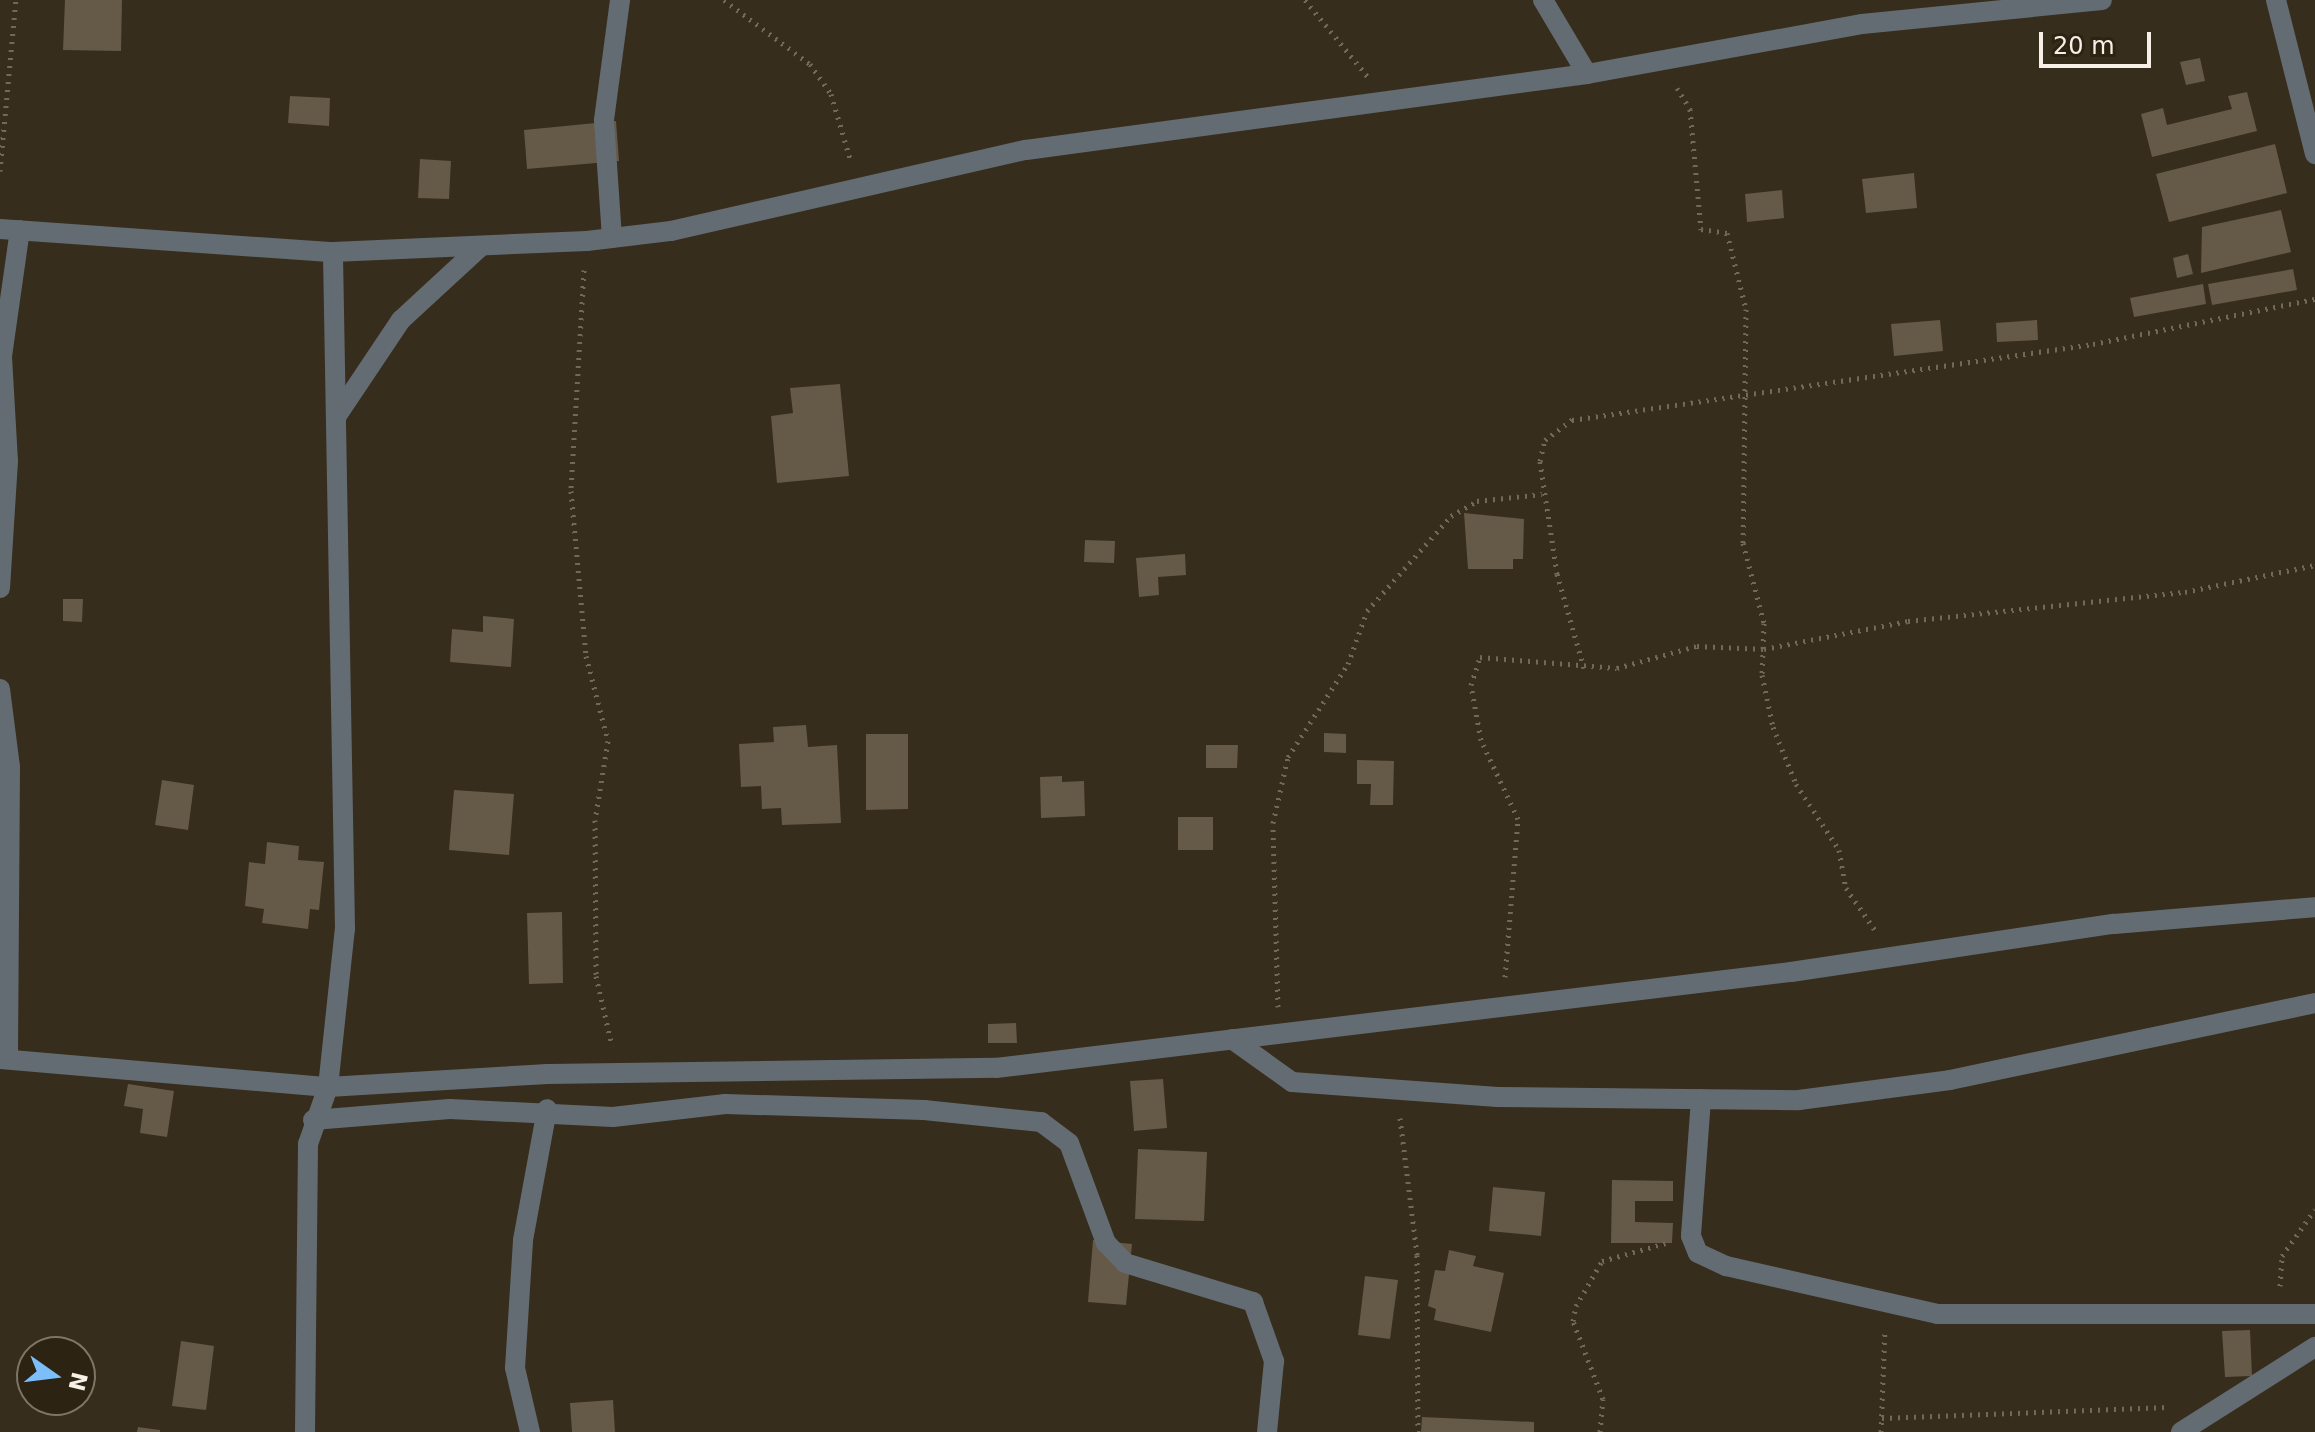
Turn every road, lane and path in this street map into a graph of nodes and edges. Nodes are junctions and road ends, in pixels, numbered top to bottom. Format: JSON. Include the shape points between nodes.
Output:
{"nodes":[{"id":1,"x":16,"y":0,"type":"edge"},
{"id":2,"x":620,"y":0,"type":"edge"},
{"id":3,"x":724,"y":0,"type":"edge"},
{"id":4,"x":1305,"y":0,"type":"edge"},
{"id":5,"x":1543,"y":0,"type":"edge"},
{"id":6,"x":2102,"y":0,"type":"edge"},
{"id":7,"x":2283,"y":2,"type":"edge"},
{"id":8,"x":1653,"y":62,"type":"junction"},
{"id":9,"x":1587,"y":74,"type":"junction"},
{"id":10,"x":1388,"y":103,"type":"junction"},
{"id":11,"x":2315,"y":154,"type":"edge"},
{"id":12,"x":0,"y":171,"type":"edge"},
{"id":13,"x":857,"y":192,"type":"junction"},
{"id":14,"x":10,"y":229,"type":"edge"},
{"id":15,"x":612,"y":238,"type":"junction"},
{"id":16,"x":587,"y":241,"type":"junction"},
{"id":17,"x":479,"y":248,"type":"junction"},
{"id":18,"x":333,"y":252,"type":"junction"},
{"id":19,"x":2315,"y":299,"type":"edge"},
{"id":20,"x":1740,"y":397,"type":"junction"},
{"id":21,"x":336,"y":417,"type":"junction"},
{"id":22,"x":1542,"y":494,"type":"junction"},
{"id":23,"x":2315,"y":565,"type":"edge"},
{"id":24,"x":0,"y":588,"type":"edge"},
{"id":25,"x":1764,"y":649,"type":"junction"},
{"id":26,"x":1584,"y":668,"type":"junction"},
{"id":27,"x":0,"y":689,"type":"edge"},
{"id":28,"x":2315,"y":907,"type":"edge"},
{"id":29,"x":1892,"y":958,"type":"junction"},
{"id":30,"x":2315,"y":1003,"type":"edge"},
{"id":31,"x":1502,"y":1007,"type":"junction"},
{"id":32,"x":1280,"y":1034,"type":"junction"},
{"id":33,"x":1232,"y":1039,"type":"junction"},
{"id":34,"x":4,"y":1059,"type":"edge"},
{"id":35,"x":613,"y":1073,"type":"junction"},
{"id":36,"x":328,"y":1087,"type":"junction"},
{"id":37,"x":1397,"y":1089,"type":"junction"},
{"id":38,"x":1701,"y":1099,"type":"junction"},
{"id":39,"x":547,"y":1109,"type":"junction"},
{"id":40,"x":313,"y":1120,"type":"junction"},
{"id":41,"x":2315,"y":1209,"type":"edge"},
{"id":42,"x":1691,"y":1236,"type":"junction"},
{"id":43,"x":1886,"y":1304,"type":"junction"},
{"id":44,"x":2277,"y":1313,"type":"junction"},
{"id":45,"x":2315,"y":1314,"type":"edge"},
{"id":46,"x":2315,"y":1347,"type":"edge"},
{"id":47,"x":2217,"y":1410,"type":"junction"},
{"id":48,"x":1882,"y":1418,"type":"junction"},
{"id":49,"x":305,"y":1432,"type":"edge"},
{"id":50,"x":530,"y":1432,"type":"edge"},
{"id":51,"x":1267,"y":1432,"type":"edge"},
{"id":52,"x":1418,"y":1432,"type":"edge"},
{"id":53,"x":1600,"y":1432,"type":"edge"},
{"id":54,"x":1881,"y":1432,"type":"edge"},
{"id":55,"x":2181,"y":1432,"type":"edge"}],
"edges":[{"from":1,"to":12,"type":"path"},
{"from":2,"to":15,"type":"street","via":[[604,120]]},
{"from":3,"to":13,"type":"path","via":[[781,40],[824,84],[845,130]]},
{"from":4,"to":10,"type":"path"},
{"from":5,"to":9,"type":"street"},
{"from":6,"to":8,"type":"street","via":[[1862,24]]},
{"from":7,"to":11,"type":"street"},
{"from":8,"to":9,"type":"street"},
{"from":8,"to":20,"type":"path","via":[[1687,99],[1701,229],[1727,233],[1746,309]]},
{"from":9,"to":10,"type":"street"},
{"from":10,"to":13,"type":"street","via":[[1026,150]]},
{"from":13,"to":15,"type":"street"},
{"from":14,"to":18,"type":"street"},
{"from":14,"to":24,"type":"street","via":[[2,356],[8,461]]},
{"from":15,"to":16,"type":"street"},
{"from":16,"to":17,"type":"street"},
{"from":16,"to":35,"type":"path","via":[[571,491],[587,667],[608,741],[595,820],[596,976],[611,1017]]},
{"from":17,"to":18,"type":"street"},
{"from":17,"to":21,"type":"street","via":[[401,320]]},
{"from":18,"to":21,"type":"street"},
{"from":19,"to":20,"type":"path","via":[[2093,344]]},
{"from":20,"to":22,"type":"path","via":[[1572,420],[1545,440]]},
{"from":20,"to":25,"type":"path","via":[[1743,543]]},
{"from":21,"to":36,"type":"street","via":[[345,929]]},
{"from":22,"to":26,"type":"path"},
{"from":22,"to":32,"type":"path","via":[[1477,501],[1451,516],[1367,611],[1348,664],[1288,757],[1273,823]]},
{"from":23,"to":25,"type":"path","via":[[2185,592],[1908,621]]},
{"from":25,"to":26,"type":"path","via":[[1697,646],[1617,668]]},
{"from":25,"to":29,"type":"path","via":[[1762,675],[1780,750],[1839,850],[1846,888]]},
{"from":26,"to":31,"type":"path","via":[[1480,657],[1472,666],[1481,740],[1518,819],[1520,855]]},
{"from":27,"to":34,"type":"street","via":[[10,767]]},
{"from":28,"to":29,"type":"street","via":[[2114,924]]},
{"from":29,"to":31,"type":"street"},
{"from":30,"to":38,"type":"street","via":[[1950,1080],[1826,1098]]},
{"from":31,"to":32,"type":"street"},
{"from":32,"to":33,"type":"street"},
{"from":33,"to":35,"type":"street","via":[[996,1068]]},
{"from":33,"to":37,"type":"street","via":[[1292,1082]]},
{"from":34,"to":36,"type":"street"},
{"from":35,"to":36,"type":"street"},
{"from":36,"to":40,"type":"street"},
{"from":37,"to":38,"type":"street"},
{"from":37,"to":52,"type":"path","via":[[1417,1255]]},
{"from":38,"to":42,"type":"street"},
{"from":39,"to":40,"type":"street"},
{"from":39,"to":50,"type":"street","via":[[523,1240],[515,1368]]},
{"from":39,"to":51,"type":"street","via":[[613,1117],[725,1104],[823,1105],[1041,1122],[1069,1143],[1106,1243],[1125,1263],[1253,1302],[1274,1361]]},
{"from":40,"to":49,"type":"street"},
{"from":41,"to":44,"type":"path","via":[[2282,1256]]},
{"from":42,"to":43,"type":"street","via":[[1698,1253],[1726,1266]]},
{"from":42,"to":53,"type":"path","via":[[1602,1261],[1576,1306],[1573,1321],[1603,1399]]},
{"from":43,"to":44,"type":"street","via":[[2039,1318]]},
{"from":43,"to":48,"type":"path"},
{"from":44,"to":45,"type":"street"},
{"from":46,"to":47,"type":"street"},
{"from":47,"to":48,"type":"path","via":[[2128,1404]]},
{"from":47,"to":55,"type":"street"},
{"from":48,"to":54,"type":"path"}]}
